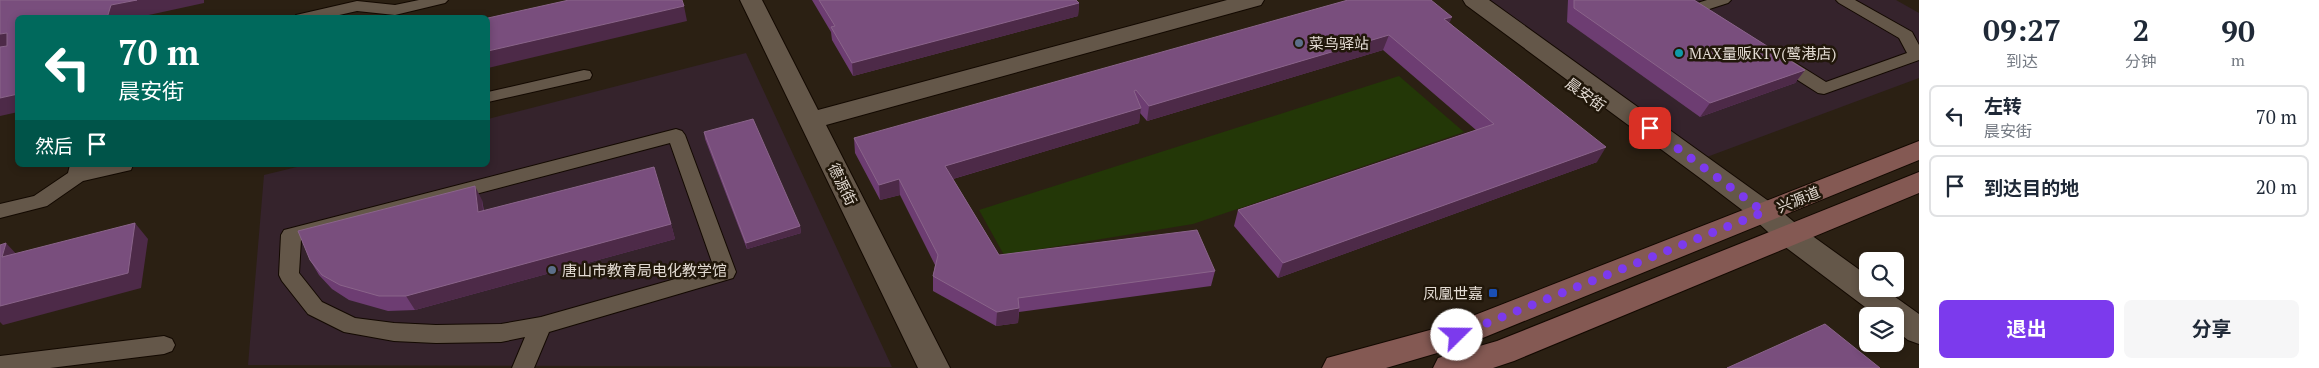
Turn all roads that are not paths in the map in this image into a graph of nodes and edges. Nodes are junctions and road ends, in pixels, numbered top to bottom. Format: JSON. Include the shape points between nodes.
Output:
{"nodes":[{"id":1,"x":440,"y":0,"type":"edge"},
{"id":2,"x":751,"y":0,"type":"edge"},
{"id":3,"x":1210,"y":0,"type":"edge"},
{"id":4,"x":1253,"y":0,"type":"edge"},
{"id":5,"x":1458,"y":0,"type":"edge"},
{"id":6,"x":1474,"y":0,"type":"edge"},
{"id":7,"x":1723,"y":0,"type":"edge"},
{"id":8,"x":1844,"y":0,"type":"edge"},
{"id":9,"x":1679,"y":5,"type":"edge"},
{"id":10,"x":1697,"y":8,"type":"junction"},
{"id":11,"x":316,"y":15,"type":"edge"},
{"id":12,"x":1713,"y":18,"type":"edge"},
{"id":13,"x":1915,"y":45,"type":"edge"},
{"id":14,"x":1768,"y":54,"type":"edge"},
{"id":15,"x":584,"y":74,"type":"dead end"},
{"id":16,"x":490,"y":97,"type":"edge"},
{"id":17,"x":810,"y":116,"type":"junction"},
{"id":18,"x":1919,"y":150,"type":"edge"},
{"id":19,"x":106,"y":167,"type":"edge"},
{"id":20,"x":78,"y":170,"type":"edge"},
{"id":21,"x":1919,"y":182,"type":"edge"},
{"id":22,"x":0,"y":211,"type":"edge"},
{"id":23,"x":1757,"y":215,"type":"junction"},
{"id":24,"x":1790,"y":235,"type":"junction"},
{"id":25,"x":541,"y":326,"type":"junction"},
{"id":26,"x":1919,"y":331,"type":"edge"},
{"id":27,"x":164,"y":345,"type":"dead end"},
{"id":28,"x":0,"y":364,"type":"edge"},
{"id":29,"x":523,"y":368,"type":"edge"},
{"id":30,"x":934,"y":368,"type":"edge"},
{"id":31,"x":1338,"y":368,"type":"edge"},
{"id":32,"x":1449,"y":368,"type":"edge"}],
"edges":[{"from":1,"to":11,"type":"lane","via":[[395,10],[357,6]]},
{"from":2,"to":17,"type":"street","name":"德源街"},
{"from":3,"to":17,"type":"street"},
{"from":4,"to":17,"type":"street"},
{"from":5,"to":23,"type":"street","name":"晨安街"},
{"from":6,"to":23,"type":"street","name":"晨安街"},
{"from":7,"to":10,"type":"lane"},
{"from":8,"to":13,"type":"lane","via":[[1906,35]]},
{"from":9,"to":10,"type":"lane"},
{"from":10,"to":12,"type":"lane"},
{"from":13,"to":14,"type":"lane","via":[[1916,55],[1824,89]]},
{"from":15,"to":16,"type":"lane"},
{"from":17,"to":30,"type":"street","name":"德源街"},
{"from":18,"to":23,"type":"main road","name":"兴源道"},
{"from":19,"to":20,"type":"lane"},
{"from":20,"to":22,"type":"lane","via":[[40,201]]},
{"from":21,"to":24,"type":"main road","name":"兴源道"},
{"from":23,"to":24,"type":"street","name":"晨安街"},
{"from":23,"to":31,"type":"main road","name":"兴源道","via":[[1457,335]]},
{"from":24,"to":26,"type":"street","name":"晨安街"},
{"from":24,"to":32,"type":"main road","name":"兴源道","via":[[1503,352]]},
{"from":25,"to":25,"type":"lane","via":[[726,272],[676,135],[291,235],[289,275],[315,308],[352,326],[445,334],[501,333]]},
{"from":25,"to":29,"type":"lane"},
{"from":27,"to":28,"type":"lane"}]}
